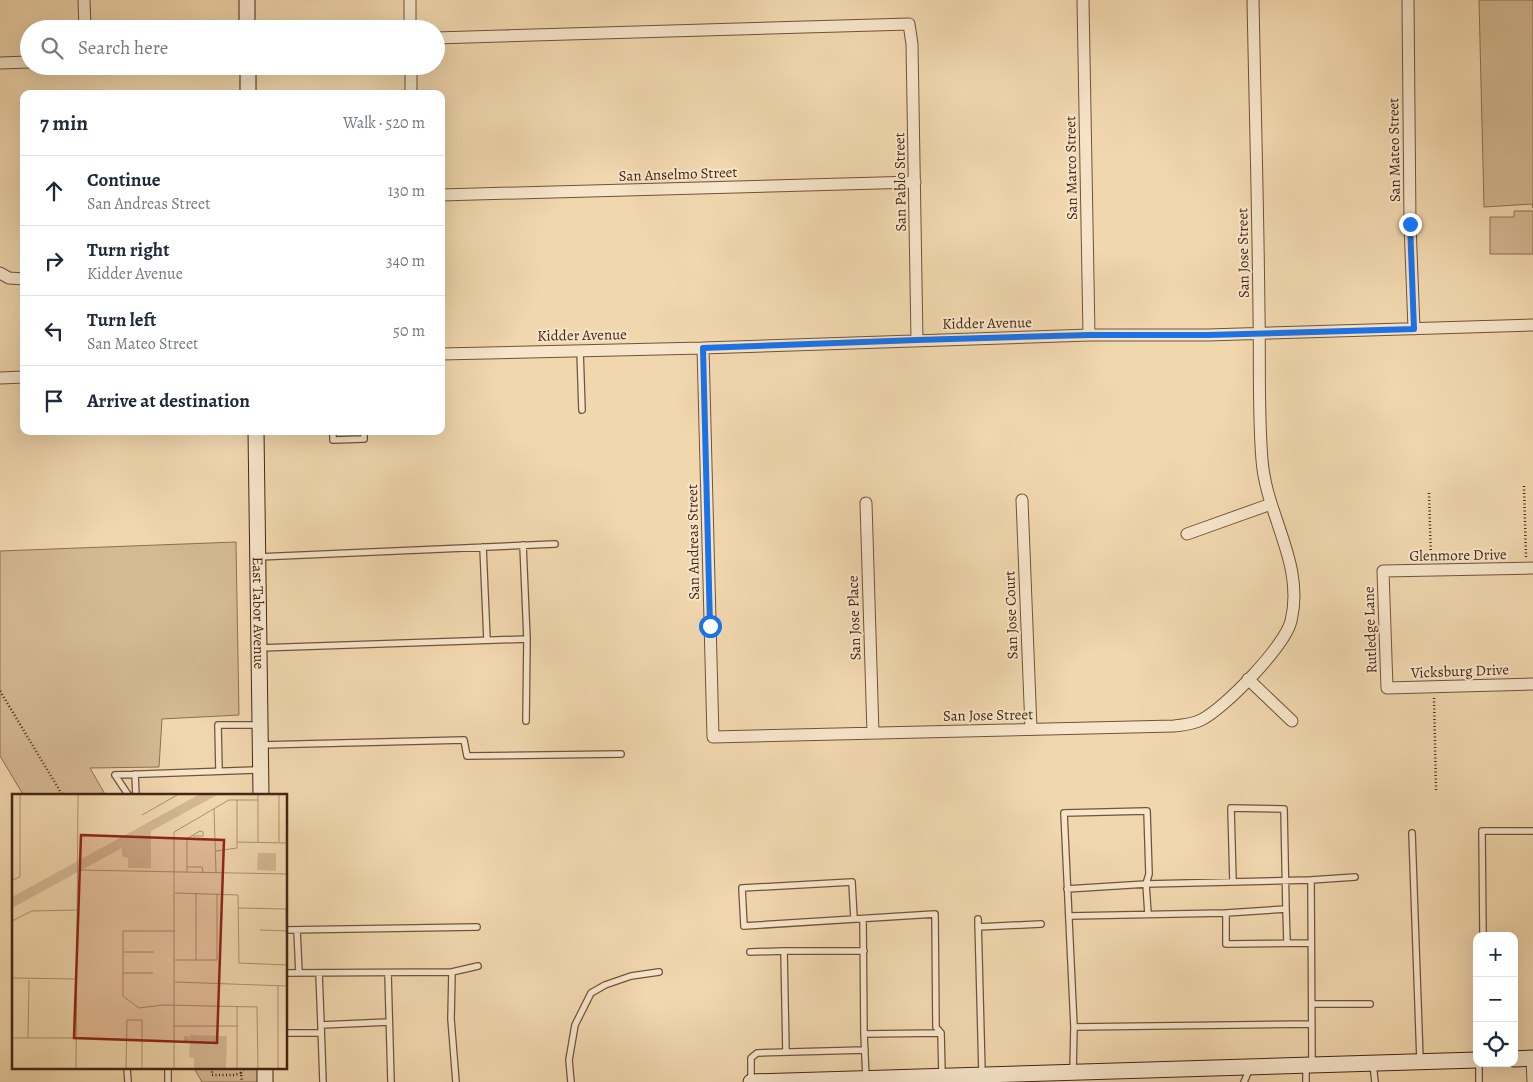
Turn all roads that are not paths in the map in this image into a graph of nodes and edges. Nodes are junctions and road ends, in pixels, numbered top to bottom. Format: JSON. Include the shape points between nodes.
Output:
{"nodes":[{"id":1,"x":84,"y":0,"type":"edge"},
{"id":2,"x":247,"y":0,"type":"edge"},
{"id":3,"x":410,"y":0,"type":"edge"},
{"id":4,"x":1083,"y":0,"type":"edge"},
{"id":5,"x":1254,"y":0,"type":"edge"},
{"id":6,"x":1408,"y":0,"type":"edge"},
{"id":7,"x":85,"y":20,"type":"edge"},
{"id":8,"x":247,"y":20,"type":"edge"},
{"id":9,"x":410,"y":20,"type":"edge"},
{"id":10,"x":445,"y":38,"type":"edge"},
{"id":11,"x":20,"y":62,"type":"edge"},
{"id":12,"x":0,"y":63,"type":"edge"},
{"id":13,"x":248,"y":75,"type":"edge"},
{"id":14,"x":411,"y":75,"type":"edge"},
{"id":15,"x":248,"y":90,"type":"edge"},
{"id":16,"x":411,"y":90,"type":"edge"},
{"id":17,"x":915,"y":182,"type":"junction"},
{"id":18,"x":445,"y":195,"type":"edge"},
{"id":19,"x":0,"y":273,"type":"edge"},
{"id":20,"x":20,"y":279,"type":"edge"},
{"id":21,"x":1533,"y":325,"type":"edge"},
{"id":22,"x":1414,"y":329,"type":"junction"},
{"id":23,"x":1260,"y":333,"type":"junction"},
{"id":24,"x":1089,"y":335,"type":"junction"},
{"id":25,"x":917,"y":340,"type":"junction"},
{"id":26,"x":703,"y":348,"type":"junction"},
{"id":27,"x":580,"y":350,"type":"junction"},
{"id":28,"x":445,"y":354,"type":"edge"},
{"id":29,"x":20,"y":377,"type":"edge"},
{"id":30,"x":0,"y":378,"type":"edge"},
{"id":31,"x":582,"y":410,"type":"dead end"},
{"id":32,"x":256,"y":435,"type":"edge"},
{"id":33,"x":333,"y":435,"type":"edge"},
{"id":34,"x":364,"y":435,"type":"edge"},
{"id":35,"x":1022,"y":500,"type":"dead end"},
{"id":36,"x":866,"y":503,"type":"dead end"},
{"id":37,"x":1271,"y":504,"type":"junction"},
{"id":38,"x":1187,"y":534,"type":"dead end"},
{"id":39,"x":555,"y":544,"type":"dead end"},
{"id":40,"x":523,"y":545,"type":"junction"},
{"id":41,"x":483,"y":547,"type":"junction"},
{"id":42,"x":258,"y":557,"type":"junction"},
{"id":43,"x":1530,"y":568,"type":"edge"},
{"id":44,"x":1383,"y":572,"type":"joint"},
{"id":45,"x":527,"y":639,"type":"junction"},
{"id":46,"x":487,"y":640,"type":"junction"},
{"id":47,"x":259,"y":648,"type":"junction"},
{"id":48,"x":1248,"y":680,"type":"junction"},
{"id":49,"x":1533,"y":684,"type":"edge"},
{"id":50,"x":1387,"y":688,"type":"joint"},
{"id":51,"x":526,"y":721,"type":"dead end"},
{"id":52,"x":1292,"y":721,"type":"dead end"},
{"id":53,"x":260,"y":725,"type":"junction"},
{"id":54,"x":1031,"y":729,"type":"junction"},
{"id":55,"x":873,"y":733,"type":"junction"},
{"id":56,"x":712,"y":737,"type":"joint"},
{"id":57,"x":260,"y":745,"type":"junction"},
{"id":58,"x":621,"y":754,"type":"dead end"},
{"id":59,"x":261,"y":770,"type":"junction"},
{"id":60,"x":220,"y":771,"type":"junction"},
{"id":61,"x":135,"y":774,"type":"junction"},
{"id":62,"x":128,"y":794,"type":"edge"},
{"id":63,"x":136,"y":794,"type":"edge"},
{"id":64,"x":261,"y":794,"type":"edge"},
{"id":65,"x":1533,"y":831,"type":"edge"},
{"id":66,"x":1412,"y":833,"type":"dead end"},
{"id":67,"x":1355,"y":877,"type":"dead end"},
{"id":68,"x":1286,"y":880,"type":"junction"},
{"id":69,"x":1311,"y":880,"type":"junction"},
{"id":70,"x":1233,"y":882,"type":"junction"},
{"id":71,"x":1146,"y":884,"type":"junction"},
{"id":72,"x":1068,"y":889,"type":"junction"},
{"id":73,"x":1286,"y":909,"type":"junction"},
{"id":74,"x":1226,"y":913,"type":"junction"},
{"id":75,"x":1148,"y":914,"type":"junction"},
{"id":76,"x":1069,"y":916,"type":"junction"},
{"id":77,"x":854,"y":919,"type":"junction"},
{"id":78,"x":863,"y":919,"type":"junction"},
{"id":79,"x":978,"y":919,"type":"dead end"},
{"id":80,"x":1041,"y":924,"type":"dead end"},
{"id":81,"x":477,"y":927,"type":"dead end"},
{"id":82,"x":978,"y":927,"type":"junction"},
{"id":83,"x":288,"y":930,"type":"edge"},
{"id":84,"x":297,"y":930,"type":"junction"},
{"id":85,"x":1483,"y":932,"type":"edge"},
{"id":86,"x":1287,"y":943,"type":"junction"},
{"id":87,"x":1311,"y":943,"type":"junction"},
{"id":88,"x":784,"y":951,"type":"junction"},
{"id":89,"x":864,"y":951,"type":"junction"},
{"id":90,"x":750,"y":952,"type":"dead end"},
{"id":91,"x":478,"y":966,"type":"dead end"},
{"id":92,"x":452,"y":972,"type":"junction"},
{"id":93,"x":659,"y":972,"type":"dead end"},
{"id":94,"x":288,"y":973,"type":"edge"},
{"id":95,"x":299,"y":973,"type":"junction"},
{"id":96,"x":319,"y":973,"type":"junction"},
{"id":97,"x":388,"y":973,"type":"junction"},
{"id":98,"x":1312,"y":1004,"type":"junction"},
{"id":99,"x":1370,"y":1004,"type":"dead end"},
{"id":100,"x":389,"y":1022,"type":"junction"},
{"id":101,"x":1312,"y":1024,"type":"junction"},
{"id":102,"x":321,"y":1025,"type":"junction"},
{"id":103,"x":1074,"y":1027,"type":"junction"},
{"id":104,"x":288,"y":1033,"type":"edge"},
{"id":105,"x":321,"y":1033,"type":"junction"},
{"id":106,"x":941,"y":1033,"type":"junction"},
{"id":107,"x":864,"y":1034,"type":"junction"},
{"id":108,"x":865,"y":1050,"type":"junction"},
{"id":109,"x":786,"y":1052,"type":"junction"},
{"id":110,"x":1532,"y":1058,"type":"edge"},
{"id":111,"x":1518,"y":1059,"type":"edge"},
{"id":112,"x":1473,"y":1060,"type":"edge"},
{"id":113,"x":1420,"y":1063,"type":"junction"},
{"id":114,"x":1373,"y":1064,"type":"junction"},
{"id":115,"x":1309,"y":1066,"type":"junction"},
{"id":116,"x":1479,"y":1067,"type":"edge"},
{"id":117,"x":1250,"y":1068,"type":"junction"},
{"id":118,"x":1073,"y":1072,"type":"junction"},
{"id":119,"x":942,"y":1076,"type":"junction"},
{"id":120,"x":991,"y":1077,"type":"edge"},
{"id":121,"x":1092,"y":1077,"type":"edge"},
{"id":122,"x":874,"y":1079,"type":"edge"},
{"id":123,"x":324,"y":1082,"type":"edge"},
{"id":124,"x":390,"y":1082,"type":"edge"},
{"id":125,"x":456,"y":1082,"type":"edge"},
{"id":126,"x":571,"y":1082,"type":"edge"},
{"id":127,"x":751,"y":1082,"type":"edge"},
{"id":128,"x":1244,"y":1082,"type":"edge"},
{"id":129,"x":1306,"y":1082,"type":"edge"},
{"id":130,"x":1375,"y":1082,"type":"edge"},
{"id":131,"x":1479,"y":1082,"type":"edge"},
{"id":132,"x":1532,"y":1082,"type":"edge"}],
"edges":[{"from":1,"to":7,"type":"street"},
{"from":2,"to":8,"type":"main road"},
{"from":3,"to":9,"type":"street"},
{"from":4,"to":24,"type":"street","name":"San Marco Street"},
{"from":5,"to":23,"type":"street","name":"San Jose Street"},
{"from":6,"to":22,"type":"street","name":"San Mateo Street"},
{"from":10,"to":17,"type":"street","name":"San Pablo Street","via":[[909,24]]},
{"from":11,"to":12,"type":"street"},
{"from":13,"to":15,"type":"main road"},
{"from":14,"to":16,"type":"street"},
{"from":17,"to":18,"type":"street","name":"San Anselmo Street"},
{"from":17,"to":25,"type":"street","name":"San Pablo Street"},
{"from":19,"to":20,"type":"street"},
{"from":21,"to":22,"type":"street","name":"Kidder Avenue"},
{"from":22,"to":23,"type":"street","name":"Kidder Avenue"},
{"from":23,"to":24,"type":"street","name":"Kidder Avenue"},
{"from":23,"to":37,"type":"street","name":"San Jose Street","via":[[1262,462]]},
{"from":24,"to":25,"type":"street","name":"Kidder Avenue"},
{"from":25,"to":26,"type":"street","name":"Kidder Avenue"},
{"from":26,"to":27,"type":"street","name":"Kidder Avenue"},
{"from":26,"to":56,"type":"street","name":"San Andreas Street"},
{"from":27,"to":28,"type":"street","name":"Kidder Avenue"},
{"from":27,"to":31,"type":"lane"},
{"from":29,"to":30,"type":"street"},
{"from":32,"to":42,"type":"main road","name":"East Tabor Avenue"},
{"from":33,"to":34,"type":"lane","via":[[333,440],[364,439]]},
{"from":35,"to":54,"type":"street","name":"San Jose Court"},
{"from":36,"to":55,"type":"street","name":"San Jose Place"},
{"from":37,"to":38,"type":"street"},
{"from":37,"to":48,"type":"street","name":"San Jose Street","via":[[1286,544],[1294,600],[1290,624],[1280,644]]},
{"from":39,"to":40,"type":"lane"},
{"from":40,"to":41,"type":"lane"},
{"from":40,"to":45,"type":"lane"},
{"from":41,"to":42,"type":"lane"},
{"from":41,"to":46,"type":"lane"},
{"from":42,"to":47,"type":"main road","name":"East Tabor Avenue"},
{"from":43,"to":44,"type":"street","name":"Glenmore Drive"},
{"from":44,"to":50,"type":"street","name":"Rutledge Lane"},
{"from":45,"to":46,"type":"lane"},
{"from":45,"to":51,"type":"lane"},
{"from":46,"to":47,"type":"lane"},
{"from":47,"to":53,"type":"main road","name":"East Tabor Avenue"},
{"from":48,"to":52,"type":"street"},
{"from":48,"to":54,"type":"street","name":"San Jose Street","via":[[1217,710],[1189,724]]},
{"from":49,"to":50,"type":"street","name":"Vicksburg Drive"},
{"from":53,"to":57,"type":"main road","name":"East Tabor Avenue"},
{"from":53,"to":60,"type":"lane","via":[[218,725]]},
{"from":54,"to":55,"type":"street","name":"San Jose Street"},
{"from":55,"to":56,"type":"street","name":"San Jose Street"},
{"from":57,"to":58,"type":"lane","via":[[464,740],[468,756]]},
{"from":57,"to":59,"type":"main road","name":"East Tabor Avenue"},
{"from":59,"to":60,"type":"lane"},
{"from":59,"to":64,"type":"main road","name":"East Tabor Avenue"},
{"from":60,"to":61,"type":"lane"},
{"from":61,"to":62,"type":"lane","via":[[115,775]]},
{"from":61,"to":63,"type":"lane"},
{"from":65,"to":85,"type":"lane","via":[[1482,831]]},
{"from":66,"to":113,"type":"lane"},
{"from":67,"to":69,"type":"lane"},
{"from":68,"to":69,"type":"lane"},
{"from":68,"to":70,"type":"lane"},
{"from":68,"to":70,"type":"lane","via":[[1284,809],[1231,808]]},
{"from":68,"to":73,"type":"lane"},
{"from":69,"to":87,"type":"lane"},
{"from":70,"to":71,"type":"lane"},
{"from":71,"to":72,"type":"lane"},
{"from":71,"to":72,"type":"lane","via":[[1149,874],[1147,810],[1064,813]]},
{"from":71,"to":75,"type":"lane"},
{"from":72,"to":76,"type":"lane"},
{"from":73,"to":74,"type":"lane"},
{"from":73,"to":86,"type":"lane"},
{"from":74,"to":75,"type":"lane"},
{"from":74,"to":86,"type":"lane","via":[[1226,944]]},
{"from":75,"to":76,"type":"lane"},
{"from":76,"to":103,"type":"lane"},
{"from":77,"to":77,"type":"lane","via":[[744,926],[742,888],[852,882]]},
{"from":77,"to":78,"type":"lane"},
{"from":78,"to":89,"type":"lane"},
{"from":78,"to":106,"type":"lane","via":[[934,914],[936,1027]]},
{"from":79,"to":82,"type":"lane"},
{"from":80,"to":82,"type":"lane"},
{"from":81,"to":84,"type":"lane"},
{"from":82,"to":120,"type":"lane"},
{"from":83,"to":84,"type":"lane"},
{"from":84,"to":95,"type":"lane"},
{"from":86,"to":87,"type":"lane"},
{"from":87,"to":98,"type":"lane"},
{"from":88,"to":89,"type":"lane"},
{"from":88,"to":90,"type":"lane"},
{"from":88,"to":109,"type":"lane"},
{"from":89,"to":107,"type":"lane"},
{"from":91,"to":92,"type":"lane"},
{"from":92,"to":97,"type":"lane"},
{"from":92,"to":125,"type":"lane","via":[[451,1019]]},
{"from":93,"to":126,"type":"lane","via":[[631,976],[591,993],[575,1025],[569,1060]]},
{"from":94,"to":95,"type":"lane"},
{"from":95,"to":96,"type":"lane"},
{"from":96,"to":97,"type":"lane"},
{"from":96,"to":102,"type":"lane"},
{"from":97,"to":100,"type":"lane"},
{"from":98,"to":99,"type":"lane"},
{"from":98,"to":101,"type":"lane"},
{"from":100,"to":102,"type":"lane"},
{"from":100,"to":124,"type":"lane"},
{"from":101,"to":103,"type":"lane"},
{"from":101,"to":115,"type":"lane"},
{"from":102,"to":105,"type":"lane"},
{"from":103,"to":118,"type":"lane"},
{"from":104,"to":105,"type":"lane"},
{"from":105,"to":123,"type":"lane"},
{"from":106,"to":107,"type":"lane"},
{"from":106,"to":119,"type":"lane"},
{"from":107,"to":108,"type":"lane"},
{"from":108,"to":109,"type":"lane"},
{"from":108,"to":122,"type":"lane"},
{"from":109,"to":127,"type":"lane","via":[[754,1054],[751,1058]]},
{"from":110,"to":111,"type":"main road"},
{"from":110,"to":132,"type":"street"},
{"from":112,"to":113,"type":"main road"},
{"from":113,"to":114,"type":"main road"},
{"from":114,"to":115,"type":"main road"},
{"from":114,"to":130,"type":"lane"},
{"from":115,"to":117,"type":"main road"},
{"from":115,"to":129,"type":"lane"},
{"from":116,"to":131,"type":"lane"},
{"from":117,"to":121,"type":"main road"},
{"from":117,"to":128,"type":"lane"},
{"from":118,"to":120,"type":"main road"},
{"from":118,"to":121,"type":"main road"},
{"from":119,"to":120,"type":"main road"},
{"from":119,"to":122,"type":"main road"},
{"from":122,"to":127,"type":"main road"}]}
